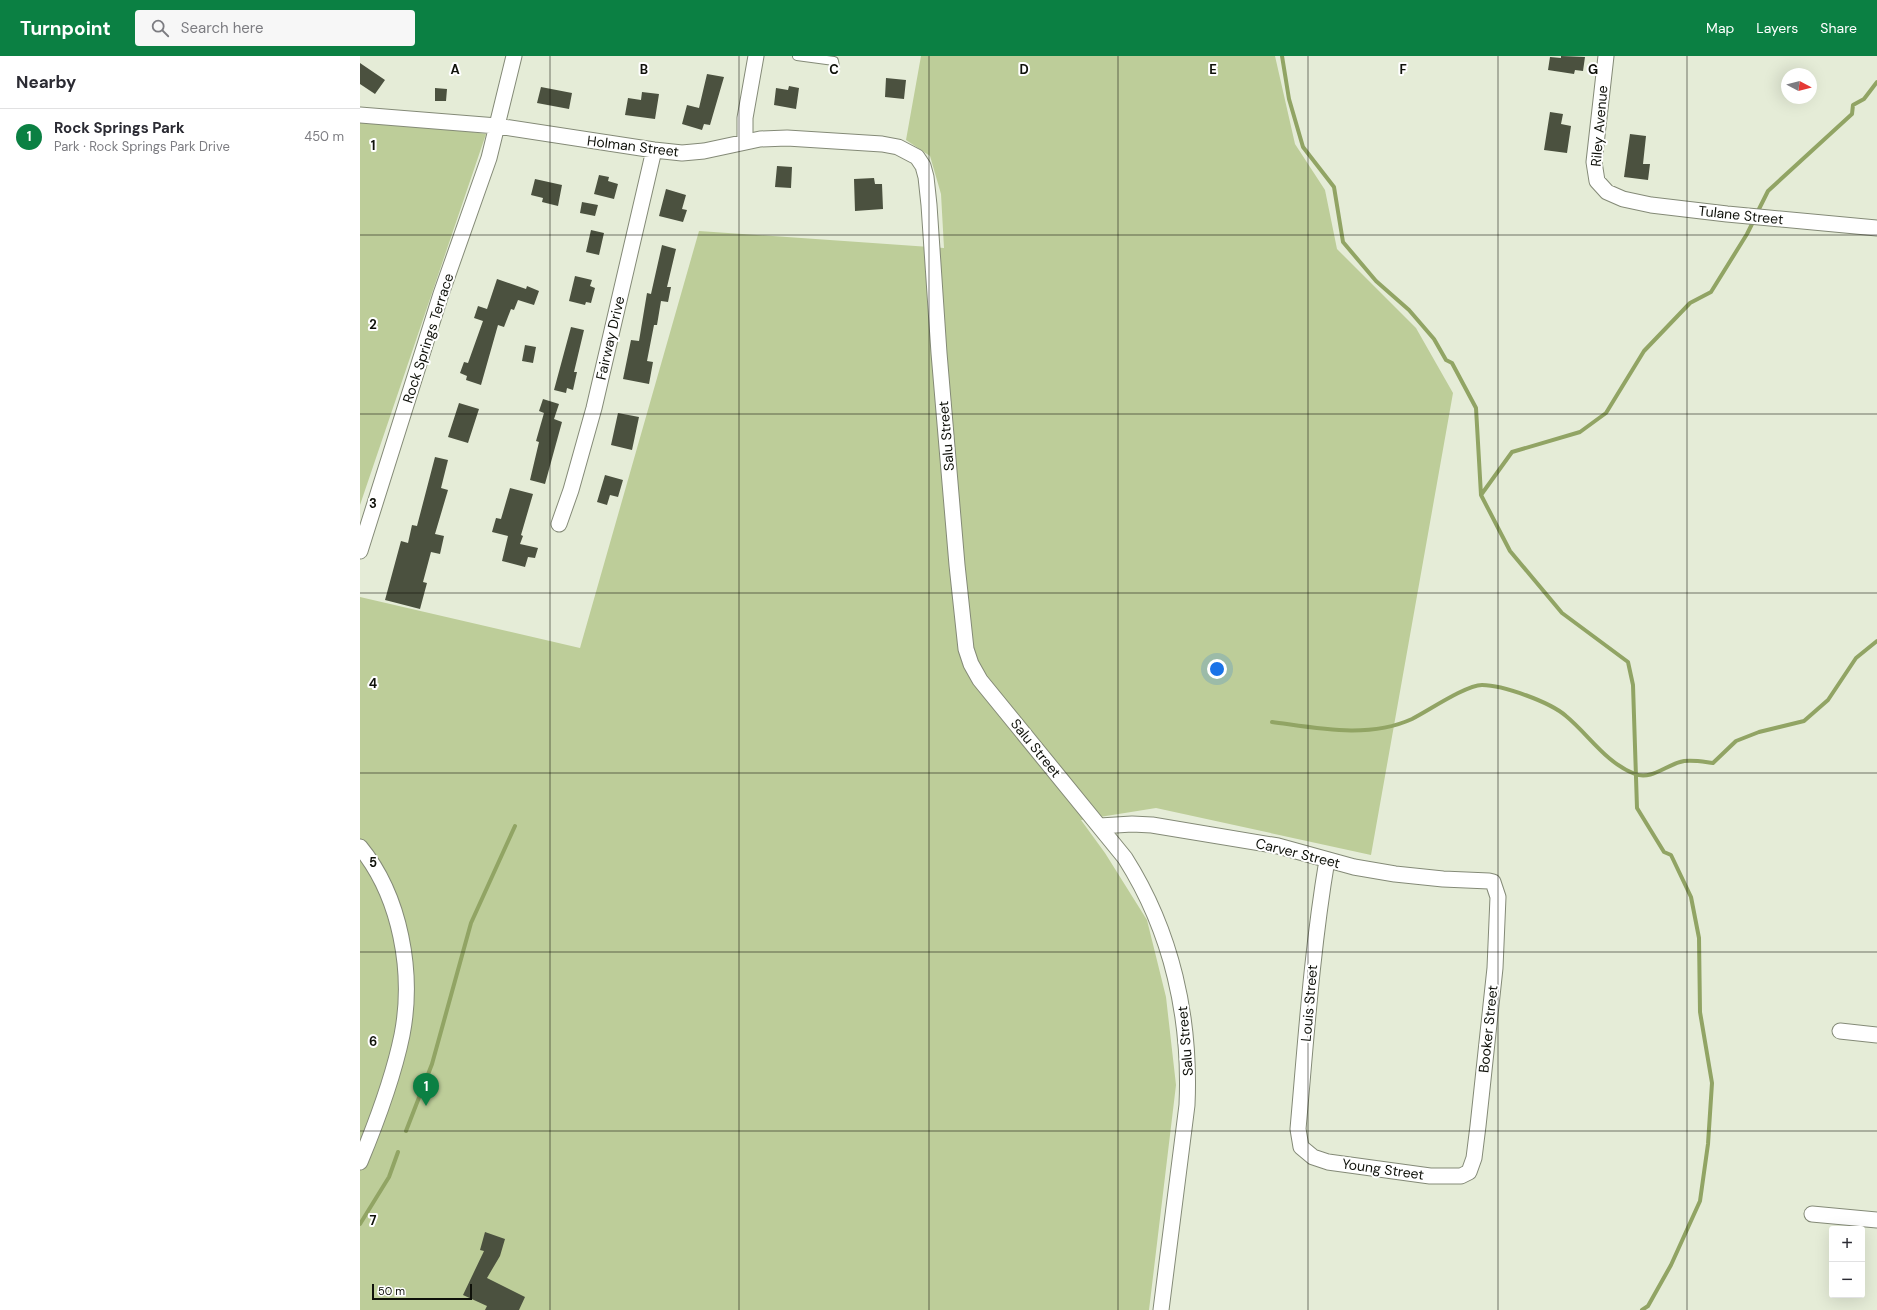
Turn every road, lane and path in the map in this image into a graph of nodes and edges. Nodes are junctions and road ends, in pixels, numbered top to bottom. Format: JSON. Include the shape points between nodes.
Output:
{"nodes":[{"id":1,"x":514,"y":56,"type":"edge"},
{"id":2,"x":756,"y":56,"type":"edge"},
{"id":3,"x":797,"y":56,"type":"edge"},
{"id":4,"x":1606,"y":56,"type":"edge"},
{"id":5,"x":835,"y":67,"type":"dead end"},
{"id":6,"x":360,"y":115,"type":"edge"},
{"id":7,"x":497,"y":126,"type":"junction"},
{"id":8,"x":745,"y":142,"type":"junction"},
{"id":9,"x":654,"y":150,"type":"junction"},
{"id":10,"x":923,"y":166,"type":"joint"},
{"id":11,"x":1607,"y":192,"type":"joint"},
{"id":12,"x":1877,"y":228,"type":"edge"},
{"id":13,"x":559,"y":524,"type":"dead end"},
{"id":14,"x":360,"y":550,"type":"edge"},
{"id":15,"x":1100,"y":826,"type":"junction"},
{"id":16,"x":360,"y":847,"type":"edge"},
{"id":17,"x":1327,"y":860,"type":"junction"},
{"id":18,"x":1495,"y":885,"type":"joint"},
{"id":19,"x":1840,"y":1031,"type":"dead end"},
{"id":20,"x":1877,"y":1035,"type":"edge"},
{"id":21,"x":1301,"y":1147,"type":"joint"},
{"id":22,"x":360,"y":1162,"type":"edge"},
{"id":23,"x":1469,"y":1172,"type":"joint"},
{"id":24,"x":1812,"y":1214,"type":"dead end"},
{"id":25,"x":1877,"y":1220,"type":"edge"},
{"id":26,"x":1161,"y":1310,"type":"edge"}],
"edges":[{"from":1,"to":7,"type":"street","name":"Rock Springs Terrace"},
{"from":2,"to":8,"type":"street","via":[[746,118]]},
{"from":3,"to":5,"type":"lane","via":[[828,59],[834,61]]},
{"from":4,"to":11,"type":"street","name":"Riley Avenue","via":[[1594,162],[1597,181]]},
{"from":6,"to":7,"type":"street","name":"Holman Street"},
{"from":7,"to":9,"type":"street","name":"Holman Street"},
{"from":7,"to":14,"type":"street","name":"Rock Springs Terrace"},
{"from":8,"to":9,"type":"street","name":"Holman Street","via":[[682,153]]},
{"from":8,"to":10,"type":"street","name":"Holman Street","via":[[787,138],[882,144],[909,151],[918,157]]},
{"from":9,"to":13,"type":"street","name":"Fairway Drive","via":[[594,408]]},
{"from":10,"to":15,"type":"street","name":"Salu Street","via":[[929,205],[939,361],[966,649],[980,680]]},
{"from":11,"to":12,"type":"street","name":"Tulane Street","via":[[1623,199],[1651,205]]},
{"from":15,"to":17,"type":"street","name":"Carver Street","via":[[1152,826],[1278,846]]},
{"from":15,"to":26,"type":"street","name":"Salu Street","via":[[1139,880],[1156,917],[1168,948],[1187,1039],[1188,1104]]},
{"from":16,"to":22,"type":"street","via":[[387,891],[396,916],[403,945],[405,977],[404,1021],[394,1066],[377,1120]]},
{"from":17,"to":18,"type":"street","name":"Carver Street","via":[[1395,874],[1490,881]]},
{"from":17,"to":21,"type":"street","name":"Louis Street","via":[[1309,995],[1298,1129]]},
{"from":18,"to":23,"type":"street","name":"Booker Street","via":[[1498,897],[1495,968],[1474,1158]]},
{"from":19,"to":20,"type":"street"},
{"from":21,"to":23,"type":"street","name":"Young Street","via":[[1313,1158],[1375,1170],[1454,1177]]},
{"from":24,"to":25,"type":"street"}]}
